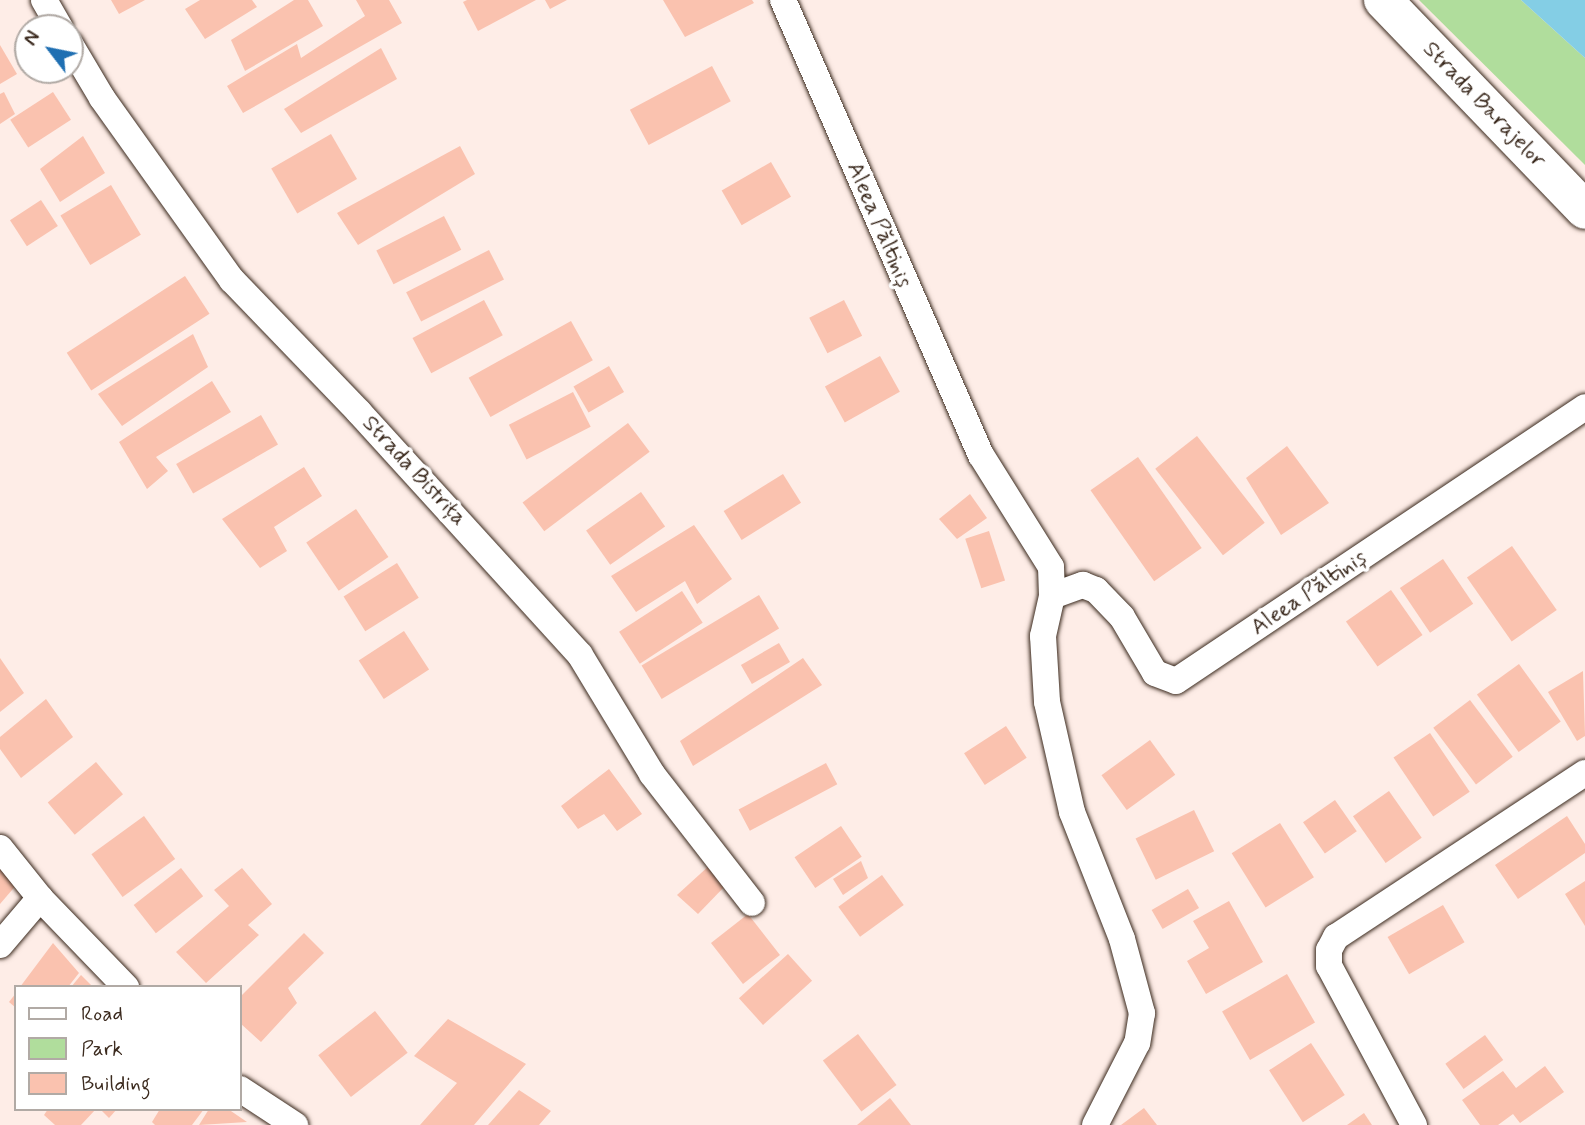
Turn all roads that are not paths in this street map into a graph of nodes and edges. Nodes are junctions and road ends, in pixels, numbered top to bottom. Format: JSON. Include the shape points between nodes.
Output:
{"nodes":[{"id":1,"x":783,"y":0,"type":"edge"},
{"id":2,"x":1383,"y":0,"type":"edge"},
{"id":3,"x":84,"y":68,"type":"edge"},
{"id":4,"x":1585,"y":210,"type":"edge"},
{"id":5,"x":1585,"y":407,"type":"edge"},
{"id":6,"x":1052,"y":596,"type":"junction"},
{"id":7,"x":1585,"y":773,"type":"edge"},
{"id":8,"x":0,"y":848,"type":"edge"},
{"id":9,"x":40,"y":898,"type":"junction"},
{"id":10,"x":752,"y":903,"type":"dead end"},
{"id":11,"x":0,"y":945,"type":"edge"},
{"id":12,"x":124,"y":985,"type":"edge"},
{"id":13,"x":242,"y":1090,"type":"edge"},
{"id":14,"x":295,"y":1125,"type":"edge"},
{"id":15,"x":1096,"y":1125,"type":"edge"},
{"id":16,"x":1414,"y":1125,"type":"edge"}],
"edges":[{"from":1,"to":6,"type":"street","name":"Aleea Păltiniș","via":[[981,455],[1051,567]]},
{"from":2,"to":4,"type":"main road","name":"Strada Barajelor"},
{"from":3,"to":10,"type":"street","name":"Strada Bistrița","via":[[232,280],[369,422],[580,655],[652,774]]},
{"from":5,"to":6,"type":"street","name":"Aleea Păltiniș","via":[[1176,681],[1155,673],[1122,617],[1096,590],[1083,585]]},
{"from":6,"to":15,"type":"street","name":"Aleea Păltiniș","via":[[1043,636],[1046,702],[1072,812],[1122,939],[1142,1013],[1137,1042]]},
{"from":7,"to":16,"type":"street","via":[[1336,937],[1329,950],[1329,966]]},
{"from":8,"to":9,"type":"street"},
{"from":9,"to":11,"type":"street"},
{"from":9,"to":12,"type":"street"},
{"from":13,"to":14,"type":"street"}]}
